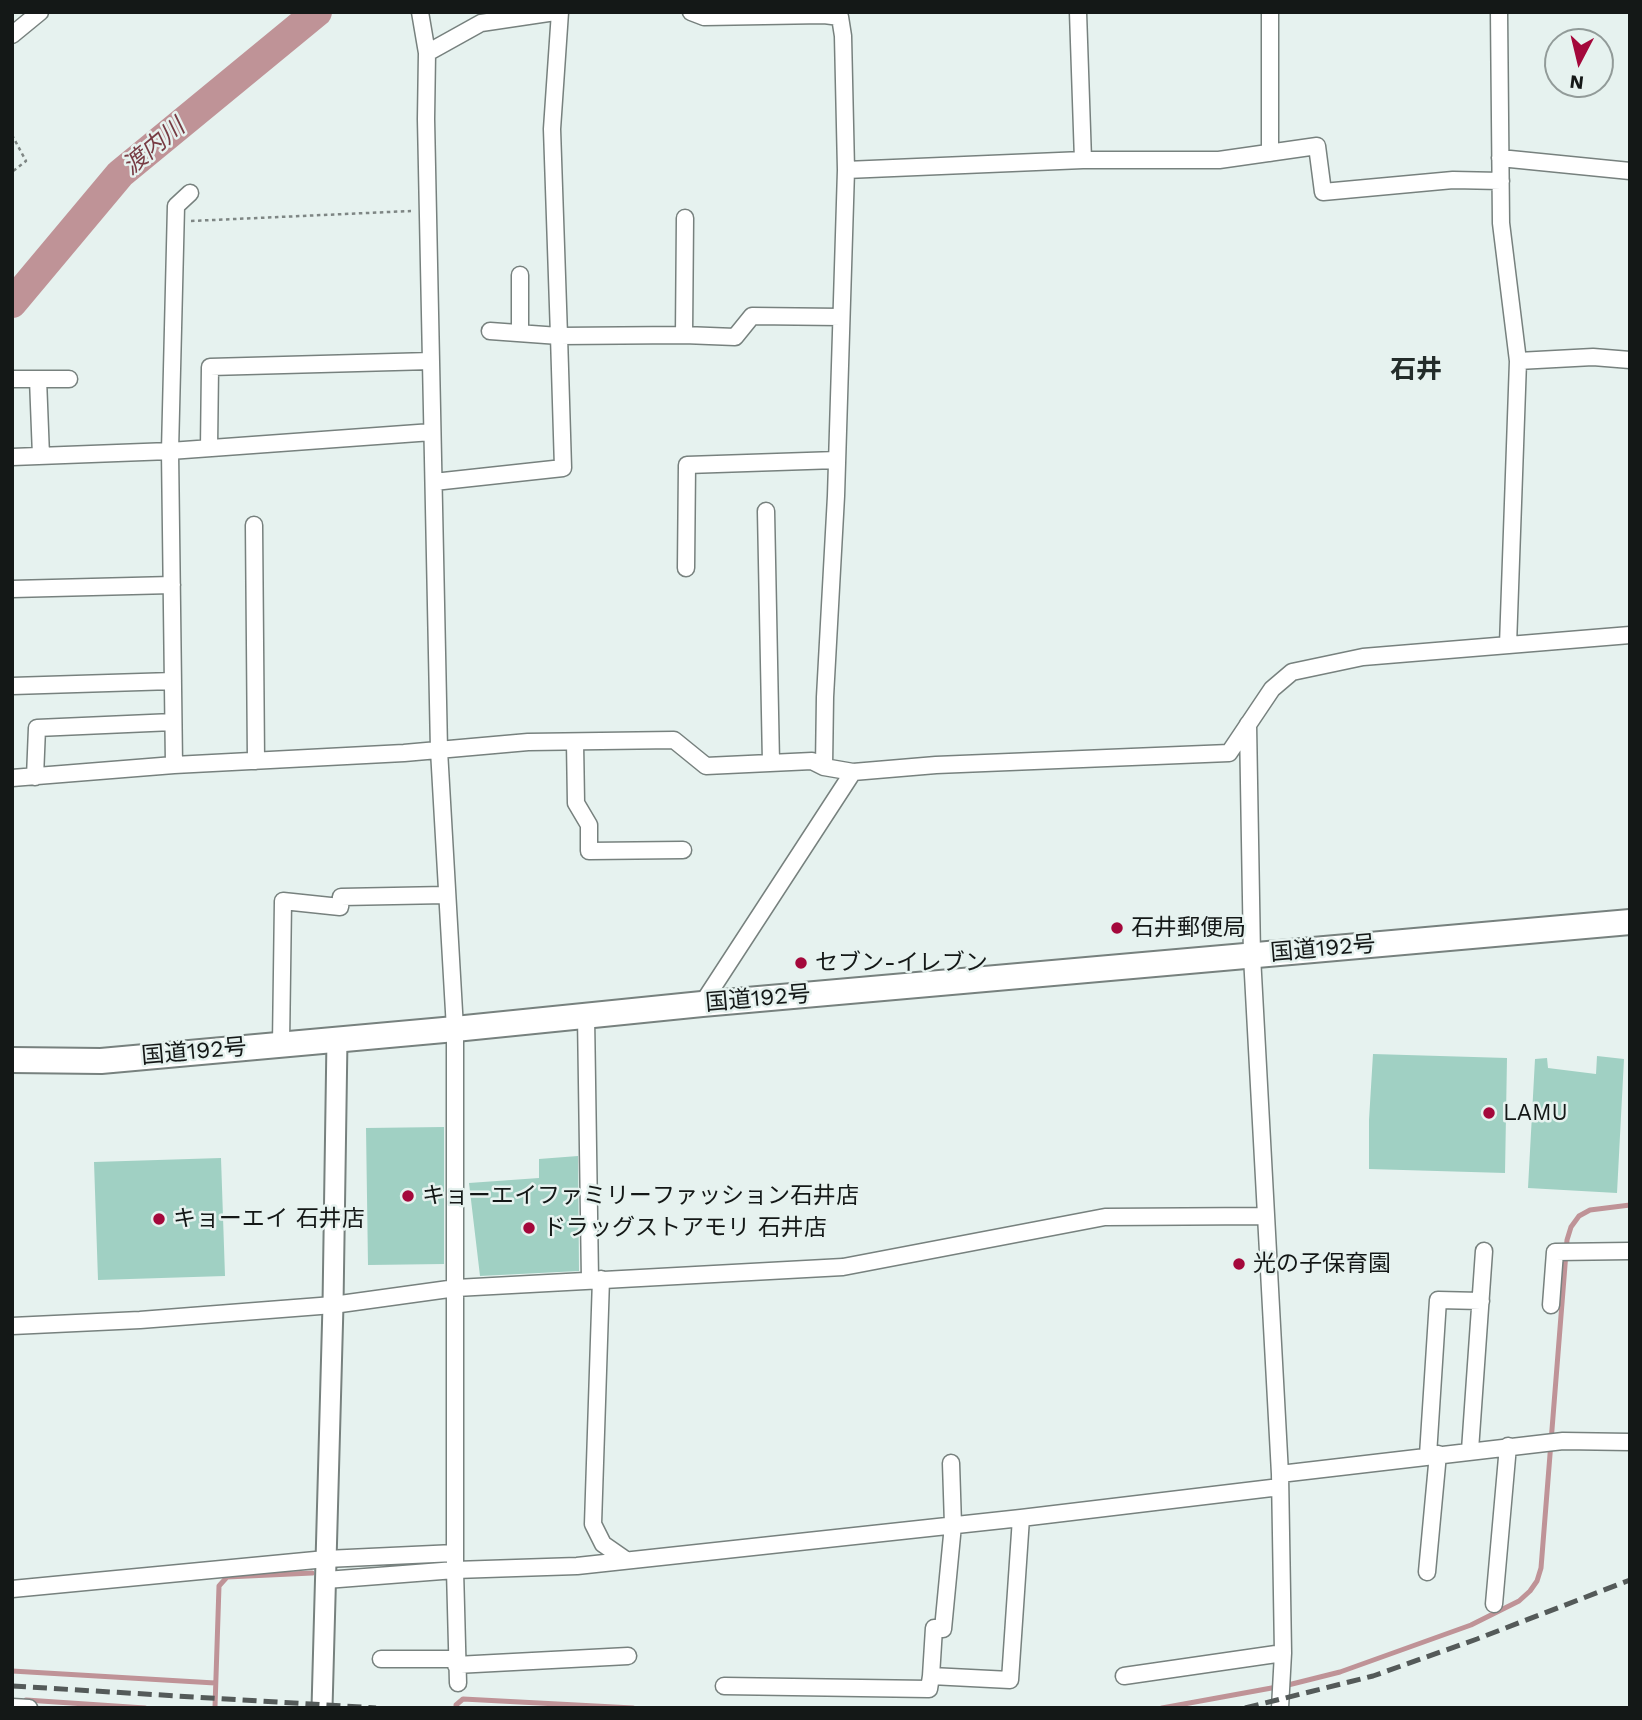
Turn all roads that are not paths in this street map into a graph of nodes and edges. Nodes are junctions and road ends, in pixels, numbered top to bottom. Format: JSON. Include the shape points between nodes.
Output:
{"nodes":[{"id":1,"x":40,"y":12,"type":"edge"},
{"id":2,"x":420,"y":12,"type":"edge"},
{"id":3,"x":557,"y":12,"type":"edge"},
{"id":4,"x":691,"y":12,"type":"edge"},
{"id":5,"x":1077,"y":12,"type":"edge"},
{"id":6,"x":1270,"y":12,"type":"edge"},
{"id":7,"x":1499,"y":12,"type":"edge"},
{"id":8,"x":839,"y":15,"type":"edge"},
{"id":9,"x":12,"y":34,"type":"edge"},
{"id":10,"x":427,"y":53,"type":"junction"},
{"id":11,"x":1270,"y":153,"type":"junction"},
{"id":12,"x":1500,"y":158,"type":"junction"},
{"id":13,"x":1083,"y":160,"type":"junction"},
{"id":14,"x":846,"y":170,"type":"junction"},
{"id":15,"x":1630,"y":171,"type":"edge"},
{"id":16,"x":1501,"y":181,"type":"junction"},
{"id":17,"x":190,"y":193,"type":"dead end"},
{"id":18,"x":685,"y":218,"type":"dead end"},
{"id":19,"x":520,"y":275,"type":"dead end"},
{"id":20,"x":841,"y":317,"type":"junction"},
{"id":21,"x":490,"y":331,"type":"dead end"},
{"id":22,"x":520,"y":333,"type":"junction"},
{"id":23,"x":684,"y":335,"type":"junction"},
{"id":24,"x":559,"y":336,"type":"junction"},
{"id":25,"x":1630,"y":360,"type":"edge"},
{"id":26,"x":431,"y":361,"type":"junction"},
{"id":27,"x":1518,"y":361,"type":"junction"},
{"id":28,"x":12,"y":379,"type":"edge"},
{"id":29,"x":38,"y":379,"type":"junction"},
{"id":30,"x":69,"y":379,"type":"dead end"},
{"id":31,"x":432,"y":432,"type":"junction"},
{"id":32,"x":209,"y":448,"type":"junction"},
{"id":33,"x":170,"y":451,"type":"junction"},
{"id":34,"x":41,"y":456,"type":"junction"},
{"id":35,"x":12,"y":457,"type":"edge"},
{"id":36,"x":837,"y":460,"type":"junction"},
{"id":37,"x":434,"y":482,"type":"junction"},
{"id":38,"x":766,"y":511,"type":"dead end"},
{"id":39,"x":254,"y":525,"type":"dead end"},
{"id":40,"x":686,"y":568,"type":"dead end"},
{"id":41,"x":172,"y":585,"type":"junction"},
{"id":42,"x":12,"y":589,"type":"edge"},
{"id":43,"x":1630,"y":635,"type":"edge"},
{"id":44,"x":1508,"y":645,"type":"junction"},
{"id":45,"x":173,"y":681,"type":"junction"},
{"id":46,"x":12,"y":686,"type":"edge"},
{"id":47,"x":173,"y":722,"type":"junction"},
{"id":48,"x":1248,"y":724,"type":"junction"},
{"id":49,"x":575,"y":742,"type":"junction"},
{"id":50,"x":439,"y":750,"type":"junction"},
{"id":51,"x":256,"y":761,"type":"junction"},
{"id":52,"x":771,"y":763,"type":"junction"},
{"id":53,"x":174,"y":765,"type":"junction"},
{"id":54,"x":824,"y":766,"type":"junction"},
{"id":55,"x":853,"y":772,"type":"junction"},
{"id":56,"x":35,"y":776,"type":"junction"},
{"id":57,"x":12,"y":778,"type":"edge"},
{"id":58,"x":683,"y":850,"type":"dead end"},
{"id":59,"x":446,"y":895,"type":"junction"},
{"id":60,"x":1630,"y":922,"type":"edge"},
{"id":61,"x":1252,"y":956,"type":"junction"},
{"id":62,"x":702,"y":1004,"type":"junction"},
{"id":63,"x":586,"y":1016,"type":"junction"},
{"id":64,"x":455,"y":1029,"type":"junction"},
{"id":65,"x":337,"y":1039,"type":"junction"},
{"id":66,"x":281,"y":1044,"type":"junction"},
{"id":67,"x":12,"y":1060,"type":"edge"},
{"id":68,"x":1265,"y":1216,"type":"junction"},
{"id":69,"x":1484,"y":1251,"type":"dead end"},
{"id":70,"x":1630,"y":1251,"type":"edge"},
{"id":71,"x":595,"y":1280,"type":"junction"},
{"id":72,"x":456,"y":1288,"type":"junction"},
{"id":73,"x":1481,"y":1301,"type":"junction"},
{"id":74,"x":333,"y":1305,"type":"junction"},
{"id":75,"x":1550,"y":1306,"type":"dead end"},
{"id":76,"x":12,"y":1326,"type":"edge"},
{"id":77,"x":1630,"y":1442,"type":"edge"},
{"id":78,"x":1508,"y":1446,"type":"junction"},
{"id":79,"x":1470,"y":1450,"type":"junction"},
{"id":80,"x":1433,"y":1455,"type":"junction"},
{"id":81,"x":951,"y":1464,"type":"dead end"},
{"id":82,"x":1280,"y":1481,"type":"junction"},
{"id":83,"x":1021,"y":1518,"type":"junction"},
{"id":84,"x":953,"y":1525,"type":"junction"},
{"id":85,"x":455,"y":1553,"type":"junction"},
{"id":86,"x":326,"y":1559,"type":"junction"},
{"id":87,"x":626,"y":1560,"type":"junction"},
{"id":88,"x":455,"y":1570,"type":"junction"},
{"id":89,"x":1427,"y":1572,"type":"dead end"},
{"id":90,"x":326,"y":1580,"type":"junction"},
{"id":91,"x":12,"y":1589,"type":"edge"},
{"id":92,"x":1494,"y":1604,"type":"dead end"},
{"id":93,"x":1283,"y":1653,"type":"junction"},
{"id":94,"x":628,"y":1656,"type":"dead end"},
{"id":95,"x":381,"y":1659,"type":"dead end"},
{"id":96,"x":456,"y":1662,"type":"junction"},
{"id":97,"x":931,"y":1676,"type":"junction"},
{"id":98,"x":1124,"y":1676,"type":"dead end"},
{"id":99,"x":457,"y":1683,"type":"dead end"},
{"id":100,"x":724,"y":1686,"type":"dead end"},
{"id":101,"x":12,"y":1707,"type":"edge"},
{"id":102,"x":29,"y":1708,"type":"edge"},
{"id":103,"x":322,"y":1708,"type":"edge"},
{"id":104,"x":1280,"y":1708,"type":"edge"}],
"edges":[{"from":1,"to":9,"type":"street"},
{"from":2,"to":10,"type":"street"},
{"from":3,"to":10,"type":"street","via":[[481,23]]},
{"from":3,"to":24,"type":"street","via":[[552,129]]},
{"from":4,"to":8,"type":"street","via":[[704,17]]},
{"from":5,"to":13,"type":"street"},
{"from":6,"to":11,"type":"street"},
{"from":7,"to":12,"type":"street"},
{"from":8,"to":14,"type":"street"},
{"from":10,"to":26,"type":"street"},
{"from":11,"to":13,"type":"street","via":[[1219,160]]},
{"from":11,"to":16,"type":"street","via":[[1317,146],[1323,192],[1453,180]]},
{"from":12,"to":15,"type":"street"},
{"from":12,"to":16,"type":"street"},
{"from":13,"to":14,"type":"street"},
{"from":14,"to":20,"type":"street"},
{"from":16,"to":27,"type":"street","via":[[1501,223]]},
{"from":17,"to":33,"type":"street","via":[[176,206]]},
{"from":18,"to":23,"type":"street"},
{"from":19,"to":22,"type":"street"},
{"from":20,"to":23,"type":"street","via":[[752,316],[735,337]]},
{"from":20,"to":36,"type":"street"},
{"from":21,"to":22,"type":"street"},
{"from":22,"to":24,"type":"street"},
{"from":23,"to":24,"type":"street"},
{"from":24,"to":37,"type":"street","via":[[563,468]]},
{"from":25,"to":27,"type":"street"},
{"from":26,"to":31,"type":"street"},
{"from":26,"to":32,"type":"street","via":[[210,366]]},
{"from":27,"to":44,"type":"street"},
{"from":28,"to":29,"type":"street"},
{"from":29,"to":30,"type":"street"},
{"from":29,"to":34,"type":"street"},
{"from":31,"to":32,"type":"street"},
{"from":31,"to":37,"type":"street"},
{"from":32,"to":33,"type":"street"},
{"from":33,"to":34,"type":"street"},
{"from":33,"to":41,"type":"street"},
{"from":34,"to":35,"type":"street"},
{"from":36,"to":40,"type":"street","via":[[687,465]]},
{"from":36,"to":54,"type":"street"},
{"from":37,"to":50,"type":"street"},
{"from":38,"to":52,"type":"street"},
{"from":39,"to":51,"type":"street"},
{"from":41,"to":42,"type":"street"},
{"from":41,"to":45,"type":"street"},
{"from":43,"to":44,"type":"street"},
{"from":44,"to":48,"type":"street","via":[[1363,657],[1292,672],[1272,689]]},
{"from":45,"to":46,"type":"street"},
{"from":45,"to":47,"type":"street"},
{"from":47,"to":53,"type":"street"},
{"from":47,"to":56,"type":"street","via":[[37,728]]},
{"from":48,"to":55,"type":"street","via":[[1229,753]]},
{"from":48,"to":61,"type":"street"},
{"from":49,"to":50,"type":"street"},
{"from":49,"to":52,"type":"street","via":[[674,740],[706,766]]},
{"from":49,"to":58,"type":"street","via":[[576,803],[589,825],[589,851]]},
{"from":50,"to":51,"type":"street"},
{"from":50,"to":59,"type":"street"},
{"from":51,"to":53,"type":"street"},
{"from":52,"to":54,"type":"street","via":[[812,761]]},
{"from":53,"to":56,"type":"street"},
{"from":54,"to":55,"type":"street"},
{"from":55,"to":62,"type":"street"},
{"from":56,"to":57,"type":"street"},
{"from":59,"to":64,"type":"street"},
{"from":59,"to":66,"type":"street","via":[[341,897],[340,907],[283,901]]},
{"from":60,"to":61,"type":"highway","name":"国道192号"},
{"from":61,"to":62,"type":"highway","name":"国道192号"},
{"from":61,"to":68,"type":"street"},
{"from":62,"to":63,"type":"highway","name":"国道192号"},
{"from":63,"to":64,"type":"highway","name":"国道192号"},
{"from":63,"to":71,"type":"street"},
{"from":64,"to":65,"type":"highway","name":"国道192号"},
{"from":64,"to":72,"type":"street"},
{"from":65,"to":66,"type":"highway","name":"国道192号"},
{"from":65,"to":74,"type":"street"},
{"from":66,"to":67,"type":"highway","name":"国道192号","via":[[101,1061]]},
{"from":68,"to":71,"type":"street","via":[[1105,1217],[843,1267]]},
{"from":68,"to":82,"type":"street"},
{"from":69,"to":73,"type":"street"},
{"from":70,"to":75,"type":"street","via":[[1555,1252]]},
{"from":71,"to":72,"type":"street"},
{"from":71,"to":87,"type":"street","via":[[593,1524],[603,1544]]},
{"from":72,"to":74,"type":"street"},
{"from":72,"to":85,"type":"street"},
{"from":73,"to":79,"type":"street"},
{"from":73,"to":80,"type":"street","via":[[1438,1300]]},
{"from":74,"to":76,"type":"street"},
{"from":74,"to":86,"type":"street"},
{"from":77,"to":78,"type":"street"},
{"from":78,"to":79,"type":"street"},
{"from":78,"to":92,"type":"street"},
{"from":79,"to":80,"type":"street"},
{"from":80,"to":82,"type":"street"},
{"from":80,"to":89,"type":"street"},
{"from":81,"to":84,"type":"street"},
{"from":82,"to":83,"type":"street"},
{"from":82,"to":93,"type":"street"},
{"from":83,"to":84,"type":"street"},
{"from":83,"to":97,"type":"street","via":[[1010,1680]]},
{"from":84,"to":87,"type":"street"},
{"from":84,"to":97,"type":"street","via":[[943,1629],[934,1628]]},
{"from":85,"to":86,"type":"street"},
{"from":85,"to":88,"type":"street"},
{"from":86,"to":90,"type":"street"},
{"from":86,"to":91,"type":"street"},
{"from":87,"to":88,"type":"street"},
{"from":88,"to":90,"type":"street"},
{"from":88,"to":96,"type":"street"},
{"from":90,"to":103,"type":"street"},
{"from":93,"to":98,"type":"street"},
{"from":93,"to":104,"type":"street"},
{"from":94,"to":96,"type":"street"},
{"from":95,"to":96,"type":"street"},
{"from":96,"to":99,"type":"street"},
{"from":97,"to":100,"type":"street","via":[[929,1689]]},
{"from":101,"to":102,"type":"street"}]}
